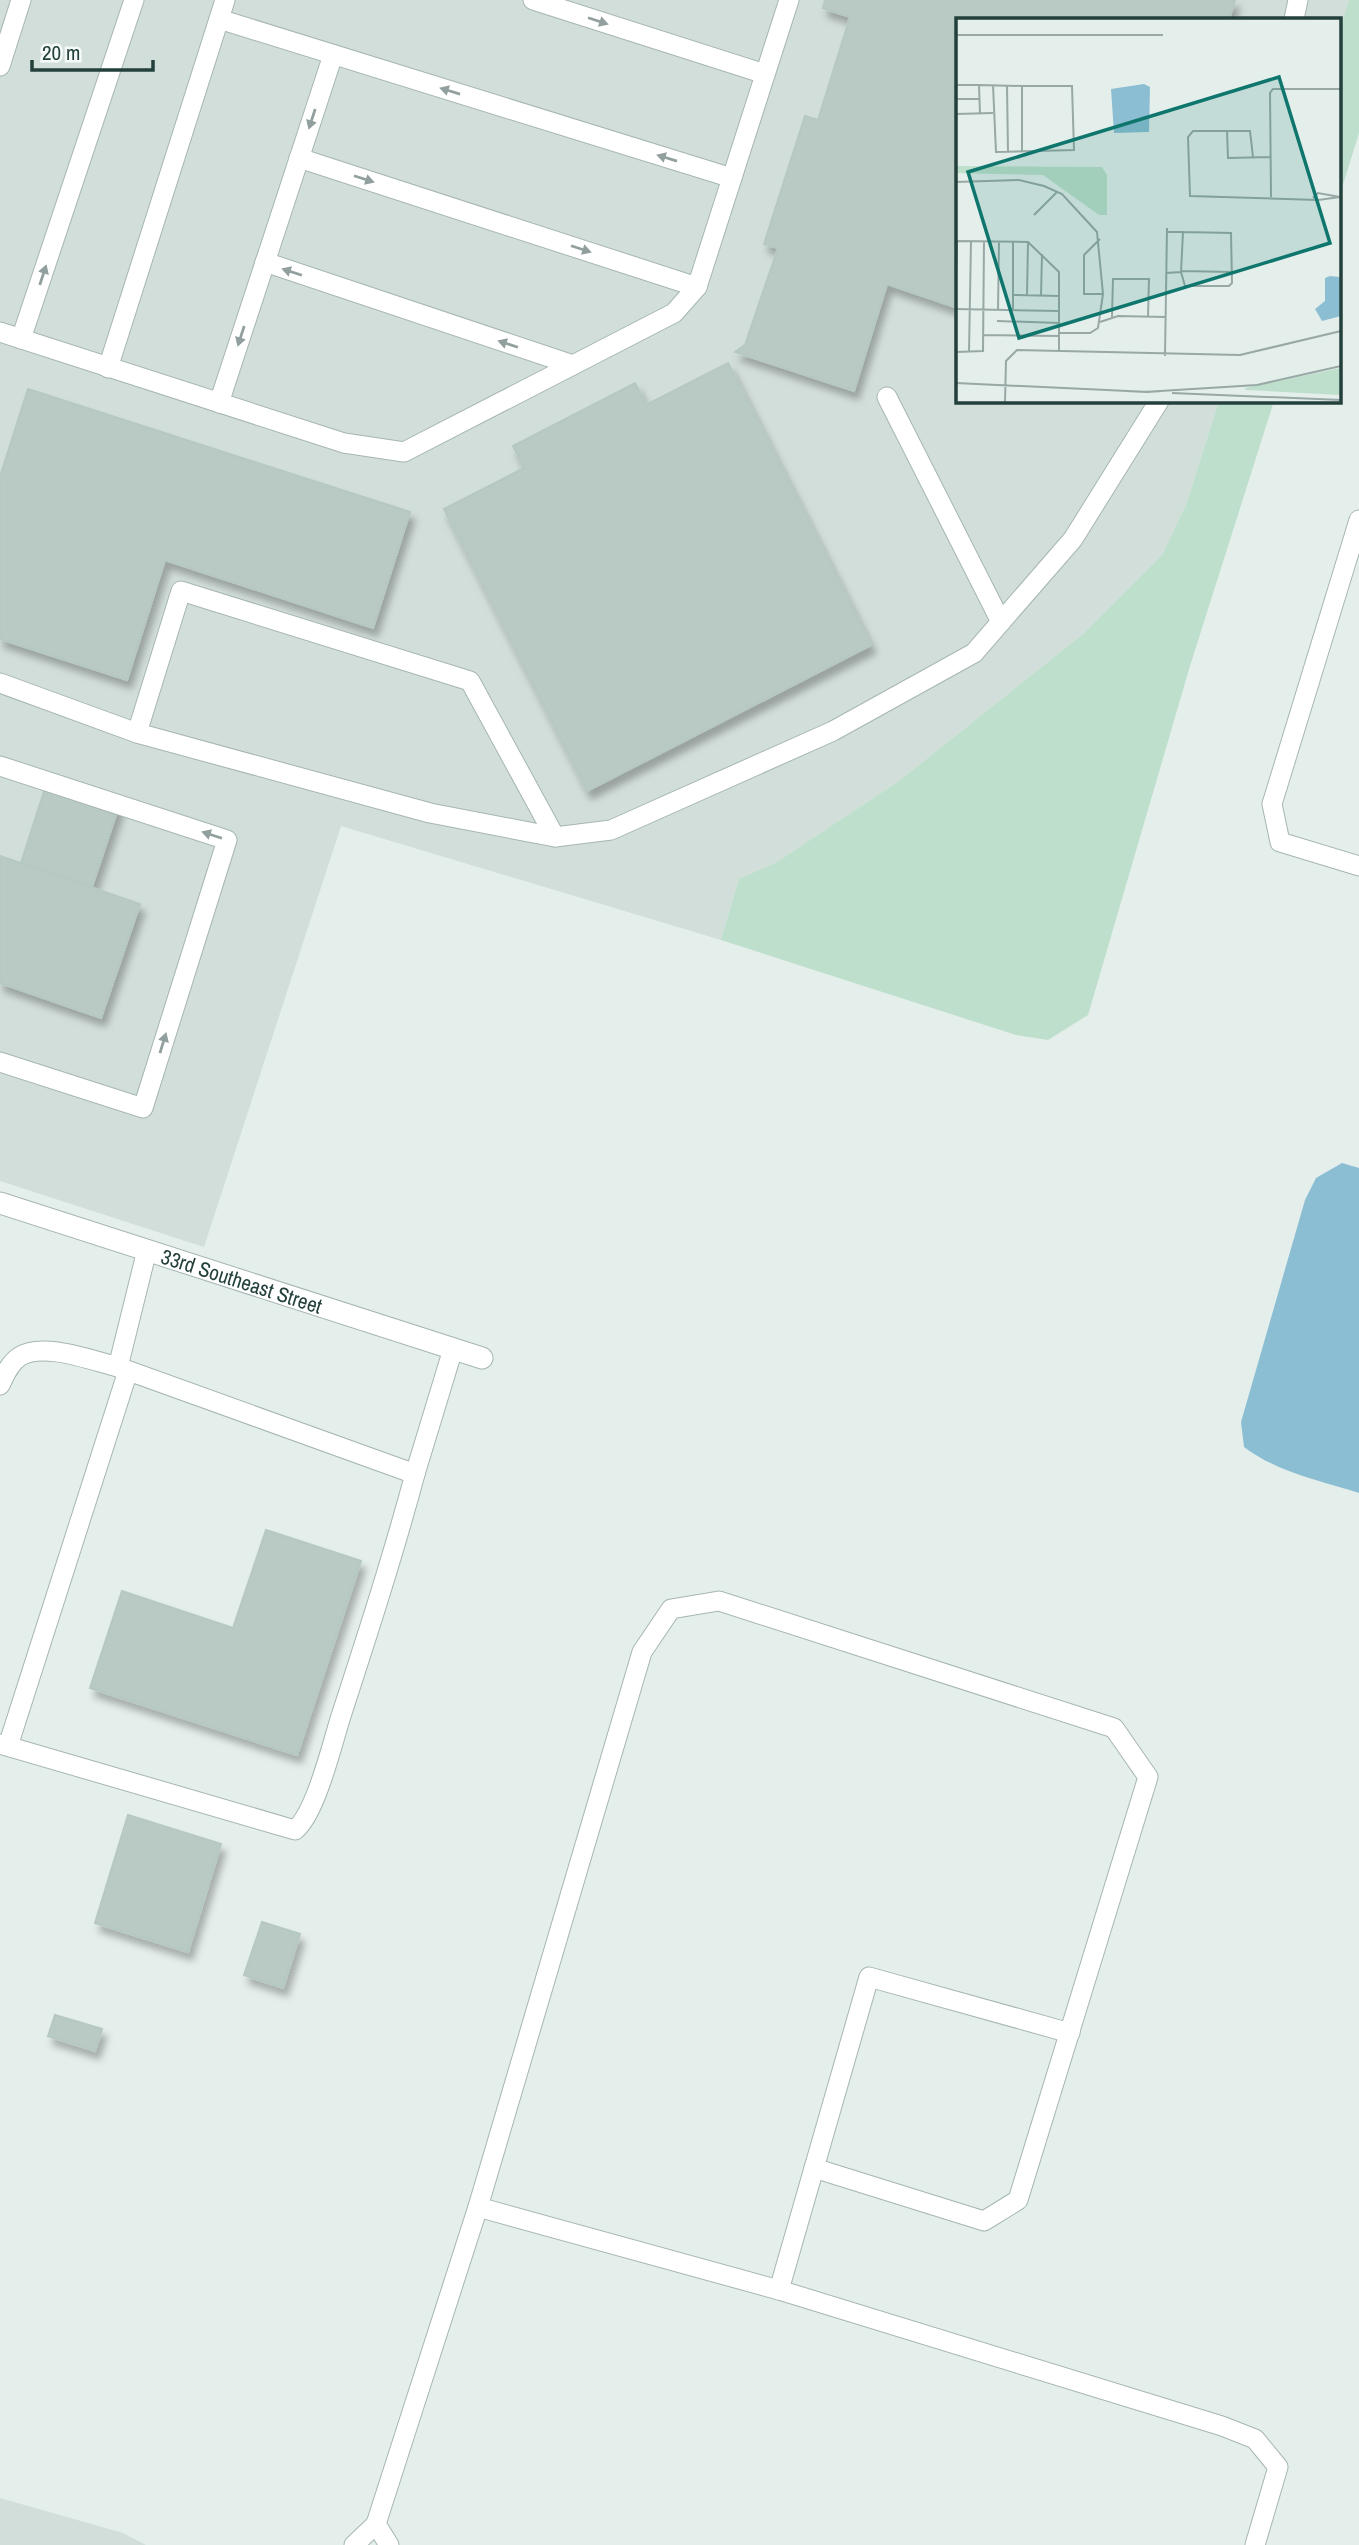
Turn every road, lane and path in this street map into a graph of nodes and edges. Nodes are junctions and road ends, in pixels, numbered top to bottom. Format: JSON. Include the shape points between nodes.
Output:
{"nodes":[{"id":1,"x":21,"y":0,"type":"edge"},
{"id":2,"x":134,"y":0,"type":"edge"},
{"id":3,"x":225,"y":0,"type":"edge"},
{"id":4,"x":533,"y":0,"type":"edge"},
{"id":5,"x":789,"y":0,"type":"edge"},
{"id":6,"x":1298,"y":0,"type":"edge"},
{"id":7,"x":1294,"y":18,"type":"edge"},
{"id":8,"x":219,"y":19,"type":"junction"},
{"id":9,"x":333,"y":55,"type":"junction"},
{"id":10,"x":0,"y":66,"type":"edge"},
{"id":11,"x":765,"y":74,"type":"junction"},
{"id":12,"x":299,"y":158,"type":"junction"},
{"id":13,"x":732,"y":178,"type":"junction"},
{"id":14,"x":265,"y":262,"type":"junction"},
{"id":15,"x":697,"y":287,"type":"junction"},
{"id":16,"x":0,"y":332,"type":"edge"},
{"id":17,"x":21,"y":339,"type":"junction"},
{"id":18,"x":573,"y":365,"type":"junction"},
{"id":19,"x":108,"y":368,"type":"junction"},
{"id":20,"x":887,"y":397,"type":"dead end"},
{"id":21,"x":1158,"y":402,"type":"edge"},
{"id":22,"x":219,"y":403,"type":"junction"},
{"id":23,"x":1359,"y":520,"type":"edge"},
{"id":24,"x":1001,"y":622,"type":"junction"},
{"id":25,"x":0,"y":683,"type":"edge"},
{"id":26,"x":137,"y":733,"type":"junction"},
{"id":27,"x":0,"y":766,"type":"edge"},
{"id":28,"x":555,"y":837,"type":"junction"},
{"id":29,"x":1359,"y":866,"type":"edge"},
{"id":30,"x":0,"y":1062,"type":"edge"},
{"id":31,"x":0,"y":1203,"type":"edge"},
{"id":32,"x":147,"y":1251,"type":"junction"},
{"id":33,"x":453,"y":1349,"type":"junction"},
{"id":34,"x":482,"y":1358,"type":"dead end"},
{"id":35,"x":123,"y":1369,"type":"junction"},
{"id":36,"x":0,"y":1385,"type":"edge"},
{"id":37,"x":415,"y":1474,"type":"junction"},
{"id":38,"x":4,"y":1745,"type":"edge"},
{"id":39,"x":1070,"y":2033,"type":"junction"},
{"id":40,"x":814,"y":2168,"type":"junction"},
{"id":41,"x":478,"y":2207,"type":"junction"},
{"id":42,"x":779,"y":2290,"type":"junction"},
{"id":43,"x":376,"y":2524,"type":"junction"},
{"id":44,"x":354,"y":2545,"type":"edge"},
{"id":45,"x":389,"y":2545,"type":"edge"},
{"id":46,"x":1255,"y":2545,"type":"edge"}],
"edges":[{"from":1,"to":10,"type":"lane"},
{"from":17,"to":2,"type":"lane","one_way":true},
{"from":3,"to":8,"type":"lane"},
{"from":4,"to":11,"type":"lane","one_way":true},
{"from":5,"to":11,"type":"lane"},
{"from":6,"to":7,"type":"lane"},
{"from":8,"to":9,"type":"lane"},
{"from":8,"to":19,"type":"lane"},
{"from":9,"to":12,"type":"lane","one_way":true},
{"from":13,"to":9,"type":"lane","one_way":true},
{"from":11,"to":13,"type":"lane"},
{"from":12,"to":14,"type":"lane"},
{"from":12,"to":15,"type":"lane","one_way":true},
{"from":13,"to":15,"type":"lane"},
{"from":18,"to":14,"type":"lane","one_way":true},
{"from":14,"to":22,"type":"lane","one_way":true},
{"from":15,"to":18,"type":"lane","via":[[674,313]]},
{"from":16,"to":17,"type":"lane"},
{"from":17,"to":19,"type":"lane"},
{"from":18,"to":22,"type":"lane","via":[[404,452],[344,443]]},
{"from":19,"to":22,"type":"lane"},
{"from":20,"to":24,"type":"lane"},
{"from":21,"to":24,"type":"lane","via":[[1073,539]]},
{"from":23,"to":29,"type":"lane","via":[[1272,804],[1280,842]]},
{"from":24,"to":28,"type":"lane","via":[[974,653],[832,731],[611,830]]},
{"from":25,"to":26,"type":"lane"},
{"from":26,"to":28,"type":"lane","via":[[430,813]]},
{"from":26,"to":28,"type":"lane","via":[[181,592],[470,681]]},
{"from":30,"to":27,"type":"lane","one_way":true,"via":[[143,1108],[227,840]]},
{"from":31,"to":32,"type":"street","name":"33rd Southeast Street"},
{"from":32,"to":33,"type":"street","name":"33rd Southeast Street"},
{"from":32,"to":35,"type":"lane"},
{"from":33,"to":34,"type":"street","name":"33rd Southeast Street"},
{"from":33,"to":37,"type":"lane"},
{"from":35,"to":36,"type":"lane","via":[[66,1354],[33,1352],[10,1365]]},
{"from":35,"to":37,"type":"lane"},
{"from":35,"to":38,"type":"lane"},
{"from":37,"to":38,"type":"lane","via":[[319,1784],[302,1825],[295,1830]]},
{"from":39,"to":40,"type":"lane","via":[[1018,2200],[984,2221]]},
{"from":39,"to":40,"type":"lane","via":[[869,1977]]},
{"from":39,"to":41,"type":"lane","via":[[1148,1777],[1114,1728],[719,1601],[671,1609],[642,1651]]},
{"from":40,"to":42,"type":"lane"},
{"from":41,"to":42,"type":"lane"},
{"from":41,"to":43,"type":"lane"},
{"from":42,"to":46,"type":"lane","via":[[1255,2439],[1278,2467]]},
{"from":43,"to":44,"type":"lane"},
{"from":43,"to":45,"type":"lane"}]}
